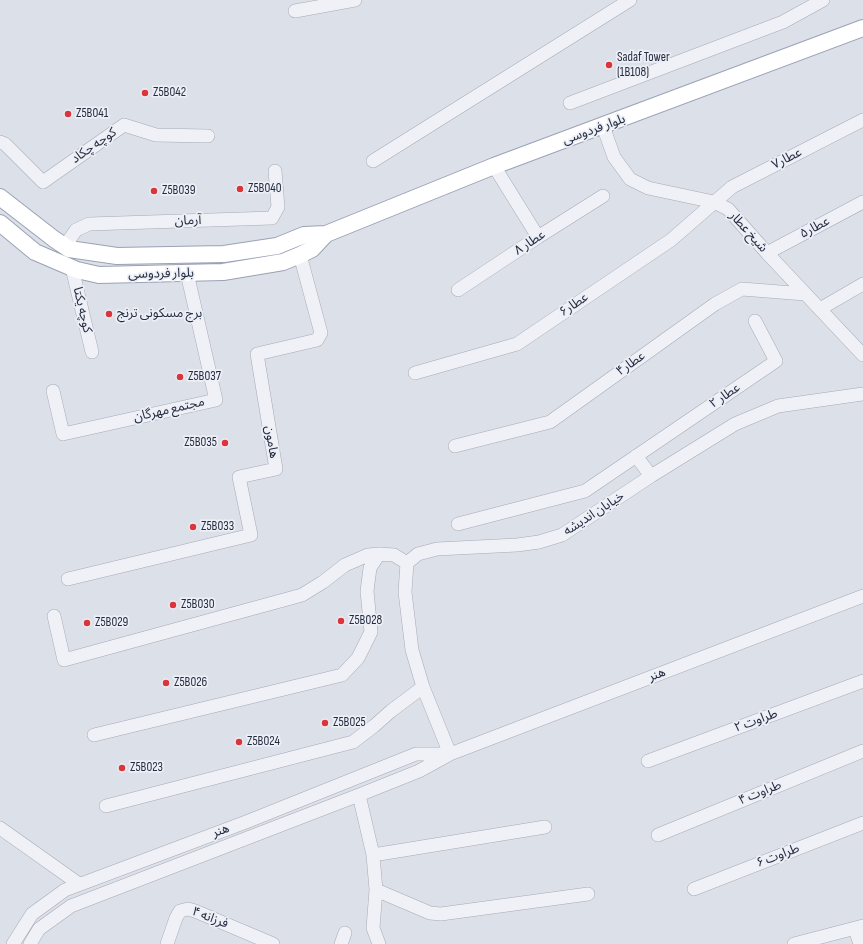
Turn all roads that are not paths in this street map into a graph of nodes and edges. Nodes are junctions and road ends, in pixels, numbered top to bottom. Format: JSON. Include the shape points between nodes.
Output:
{"nodes":[{"id":1,"x":355,"y":0,"type":"edge"},
{"id":2,"x":630,"y":0,"type":"edge"},
{"id":3,"x":823,"y":0,"type":"edge"},
{"id":4,"x":295,"y":11,"type":"dead end"},
{"id":5,"x":863,"y":28,"type":"edge"},
{"id":6,"x":570,"y":103,"type":"dead end"},
{"id":7,"x":863,"y":120,"type":"edge"},
{"id":8,"x":603,"y":126,"type":"junction"},
{"id":9,"x":208,"y":136,"type":"dead end"},
{"id":10,"x":0,"y":142,"type":"edge"},
{"id":11,"x":374,"y":161,"type":"dead end"},
{"id":12,"x":494,"y":166,"type":"junction"},
{"id":13,"x":275,"y":170,"type":"dead end"},
{"id":14,"x":603,"y":196,"type":"dead end"},
{"id":15,"x":0,"y":197,"type":"edge"},
{"id":16,"x":714,"y":202,"type":"junction"},
{"id":17,"x":863,"y":202,"type":"edge"},
{"id":18,"x":0,"y":224,"type":"edge"},
{"id":19,"x":326,"y":234,"type":"junction"},
{"id":20,"x":538,"y":237,"type":"junction"},
{"id":21,"x":65,"y":246,"type":"junction"},
{"id":22,"x":766,"y":253,"type":"junction"},
{"id":23,"x":300,"y":255,"type":"junction"},
{"id":24,"x":72,"y":268,"type":"junction"},
{"id":25,"x":187,"y":273,"type":"junction"},
{"id":26,"x":863,"y":284,"type":"edge"},
{"id":27,"x":458,"y":290,"type":"dead end"},
{"id":28,"x":805,"y":294,"type":"junction"},
{"id":29,"x":820,"y":309,"type":"junction"},
{"id":30,"x":755,"y":321,"type":"dead end"},
{"id":31,"x":92,"y":352,"type":"dead end"},
{"id":32,"x":863,"y":355,"type":"edge"},
{"id":33,"x":415,"y":373,"type":"dead end"},
{"id":34,"x":53,"y":391,"type":"dead end"},
{"id":35,"x":863,"y":394,"type":"edge"},
{"id":36,"x":455,"y":446,"type":"dead end"},
{"id":37,"x":636,"y":456,"type":"junction"},
{"id":38,"x":651,"y":476,"type":"junction"},
{"id":39,"x":458,"y":524,"type":"dead end"},
{"id":40,"x":379,"y":554,"type":"junction"},
{"id":41,"x":407,"y":562,"type":"junction"},
{"id":42,"x":68,"y":579,"type":"dead end"},
{"id":43,"x":863,"y":596,"type":"edge"},
{"id":44,"x":54,"y":616,"type":"dead end"},
{"id":45,"x":863,"y":681,"type":"edge"},
{"id":46,"x":423,"y":686,"type":"junction"},
{"id":47,"x":94,"y":735,"type":"dead end"},
{"id":48,"x":863,"y":751,"type":"edge"},
{"id":49,"x":450,"y":754,"type":"junction"},
{"id":50,"x":648,"y":761,"type":"dead end"},
{"id":51,"x":359,"y":795,"type":"junction"},
{"id":52,"x":106,"y":806,"type":"dead end"},
{"id":53,"x":863,"y":823,"type":"edge"},
{"id":54,"x":545,"y":827,"type":"dead end"},
{"id":55,"x":0,"y":828,"type":"edge"},
{"id":56,"x":658,"y":835,"type":"dead end"},
{"id":57,"x":372,"y":855,"type":"junction"},
{"id":58,"x":79,"y":884,"type":"junction"},
{"id":59,"x":694,"y":889,"type":"dead end"},
{"id":60,"x":376,"y":890,"type":"junction"},
{"id":61,"x":588,"y":894,"type":"dead end"},
{"id":62,"x":859,"y":927,"type":"edge"},
{"id":63,"x":13,"y":944,"type":"edge"},
{"id":64,"x":30,"y":944,"type":"edge"},
{"id":65,"x":167,"y":944,"type":"edge"},
{"id":66,"x":273,"y":944,"type":"edge"},
{"id":67,"x":379,"y":944,"type":"edge"},
{"id":68,"x":794,"y":944,"type":"edge"},
{"id":69,"x":860,"y":944,"type":"edge"}],
"edges":[{"from":1,"to":4,"type":"street"},
{"from":2,"to":11,"type":"street"},
{"from":3,"to":6,"type":"street","via":[[783,22]]},
{"from":5,"to":8,"type":"main road","name":"بلوار فردوسی"},
{"from":7,"to":16,"type":"street","name":"عطار۷","via":[[732,187]]},
{"from":8,"to":12,"type":"main road","name":"بلوار فردوسی"},
{"from":8,"to":16,"type":"street","name":"شیخ عطار","via":[[614,157],[630,178],[648,188]]},
{"from":9,"to":10,"type":"street","name":"کوچه چکاد","via":[[156,135],[124,125],[43,182]]},
{"from":12,"to":19,"type":"main road","name":"بلوار فردوسی"},
{"from":12,"to":20,"type":"street"},
{"from":13,"to":21,"type":"street","name":"آرمان","via":[[278,207],[272,218],[88,224],[76,230]]},
{"from":14,"to":20,"type":"street","name":"عطار ۸"},
{"from":15,"to":21,"type":"main road","name":"بلوار فردوسی"},
{"from":16,"to":22,"type":"street","name":"شیخ عطار","via":[[728,209]]},
{"from":16,"to":33,"type":"street","name":"عطار۶","via":[[671,240],[516,344]]},
{"from":17,"to":22,"type":"street","name":"عطار۵"},
{"from":18,"to":24,"type":"main road","name":"بلوار فردوسی","via":[[35,252]]},
{"from":19,"to":21,"type":"main road","name":"بلوار فردوسی","via":[[304,235],[276,246],[224,254],[117,256]]},
{"from":19,"to":23,"type":"main road","name":"بلوار فردوسی","via":[[312,249]]},
{"from":20,"to":27,"type":"street","name":"عطار ۸"},
{"from":22,"to":28,"type":"street","name":"شیخ عطار"},
{"from":23,"to":25,"type":"main road","name":"بلوار فردوسی","via":[[282,262],[223,272]]},
{"from":23,"to":42,"type":"street","name":"هامون","via":[[321,333],[317,340],[257,354],[276,469],[239,478],[251,535]]},
{"from":24,"to":25,"type":"main road","name":"بلوار فردوسی","via":[[99,275]]},
{"from":24,"to":31,"type":"street","name":"کوچه یکتا"},
{"from":25,"to":34,"type":"street","name":"مجتمع مهرگان","via":[[216,400],[63,434]]},
{"from":26,"to":29,"type":"street"},
{"from":28,"to":29,"type":"street","name":"شیخ عطار"},
{"from":28,"to":36,"type":"street","name":"عطار۴","via":[[742,289],[715,304],[550,422]]},
{"from":29,"to":32,"type":"street","name":"شیخ عطار"},
{"from":30,"to":37,"type":"street","name":"عطار ۲","via":[[776,361]]},
{"from":35,"to":38,"type":"street","name":"خیابان اندیشه","via":[[778,406],[735,424]]},
{"from":37,"to":38,"type":"street"},
{"from":37,"to":39,"type":"street","name":"عطار ۲","via":[[585,491]]},
{"from":38,"to":41,"type":"street","name":"خیابان اندیشه","via":[[562,535],[517,545],[437,549],[418,554]]},
{"from":40,"to":41,"type":"street","via":[[394,555]]},
{"from":40,"to":44,"type":"street","via":[[368,554],[345,565],[302,595],[64,660]]},
{"from":40,"to":47,"type":"street","via":[[370,568],[367,591],[371,632],[358,658],[342,675]]},
{"from":41,"to":46,"type":"street","via":[[405,592],[412,650]]},
{"from":43,"to":49,"type":"street","name":"هنر"},
{"from":45,"to":50,"type":"street","name":"طراوت ۲"},
{"from":46,"to":49,"type":"street"},
{"from":46,"to":52,"type":"street","via":[[353,742]]},
{"from":48,"to":56,"type":"street","name":"طراوت ۴"},
{"from":49,"to":51,"type":"street","name":"هنر","via":[[419,771]]},
{"from":49,"to":58,"type":"street","name":"هنر","via":[[416,754],[246,822]]},
{"from":51,"to":57,"type":"street"},
{"from":51,"to":64,"type":"street","name":"هنر","via":[[71,906],[39,928]]},
{"from":53,"to":59,"type":"street","name":"طراوت ۶"},
{"from":54,"to":57,"type":"street"},
{"from":55,"to":58,"type":"street"},
{"from":57,"to":60,"type":"street"},
{"from":58,"to":63,"type":"street","name":"هنر","via":[[65,890],[32,914]]},
{"from":60,"to":61,"type":"street","via":[[430,913],[441,914]]},
{"from":60,"to":67,"type":"street","via":[[373,928]]},
{"from":62,"to":68,"type":"street"},
{"from":62,"to":69,"type":"street"},
{"from":65,"to":66,"type":"street","name":"فرزانه ۴","via":[[180,911],[188,909]]}]}
